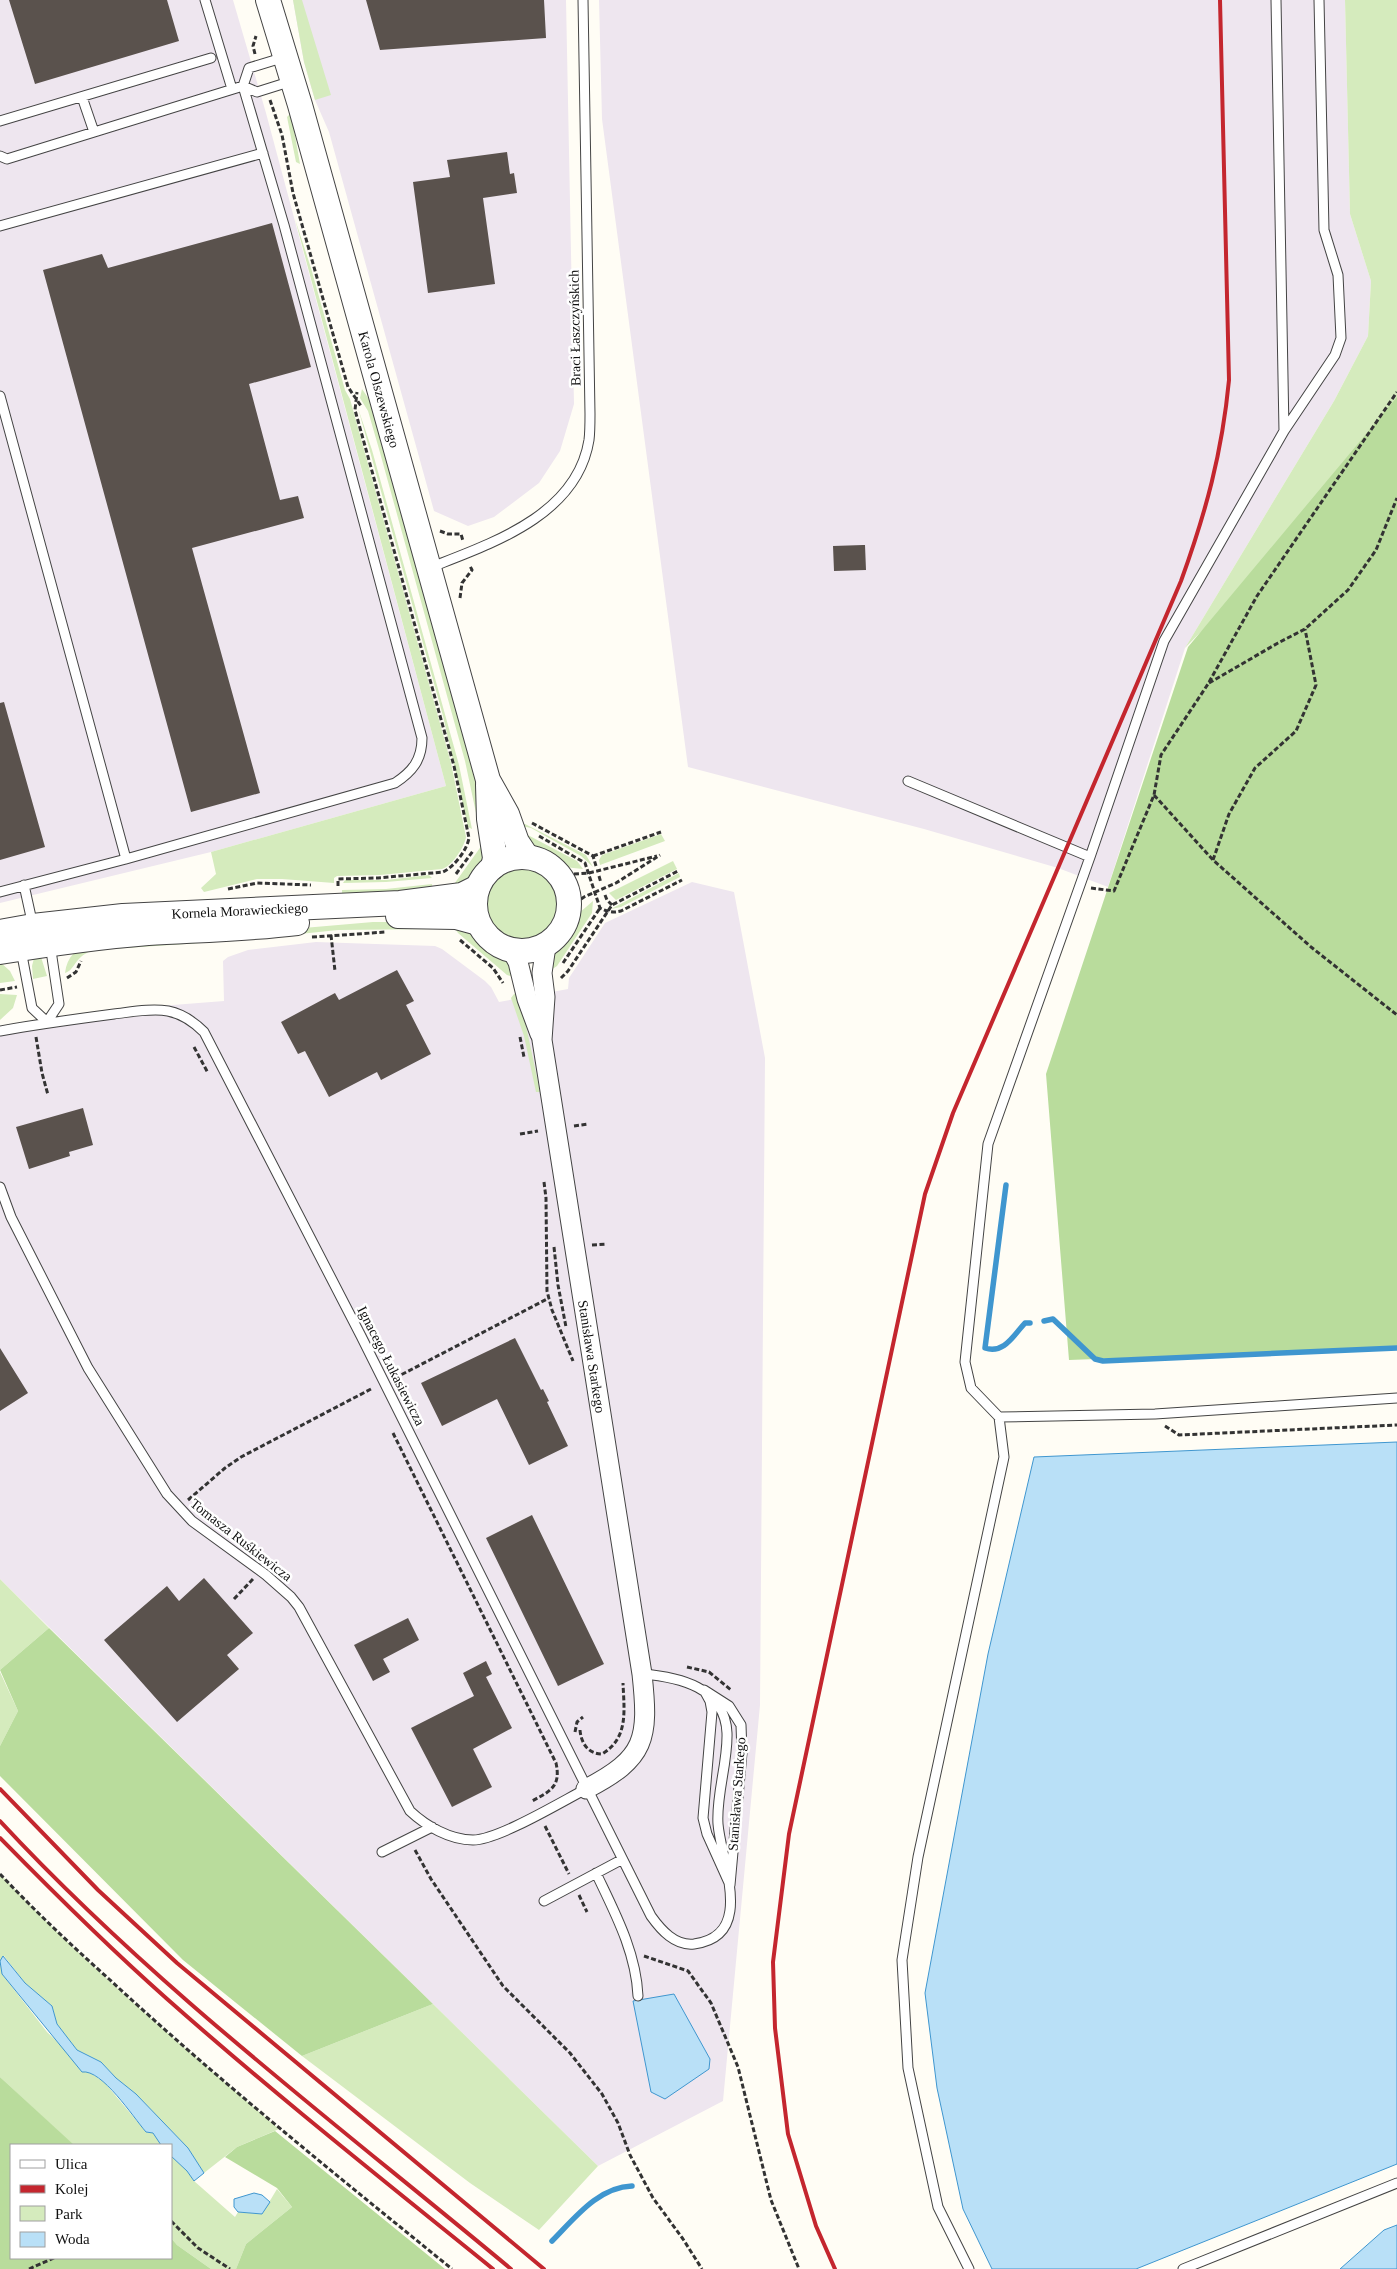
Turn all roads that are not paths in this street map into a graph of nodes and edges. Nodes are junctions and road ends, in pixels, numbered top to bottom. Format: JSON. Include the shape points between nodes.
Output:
{"nodes":[{"id":1,"x":204,"y":0,"type":"edge"},
{"id":2,"x":268,"y":0,"type":"edge"},
{"id":3,"x":583,"y":0,"type":"edge"},
{"id":4,"x":1276,"y":0,"type":"edge"},
{"id":5,"x":1319,"y":0,"type":"edge"},
{"id":6,"x":285,"y":57,"type":"junction"},
{"id":7,"x":211,"y":58,"type":"dead end"},
{"id":8,"x":292,"y":81,"type":"junction"},
{"id":9,"x":243,"y":86,"type":"junction"},
{"id":10,"x":232,"y":89,"type":"junction"},
{"id":11,"x":82,"y":98,"type":"junction"},
{"id":12,"x":0,"y":121,"type":"edge"},
{"id":13,"x":94,"y":132,"type":"junction"},
{"id":14,"x":263,"y":154,"type":"junction"},
{"id":15,"x":0,"y":156,"type":"edge"},
{"id":16,"x":0,"y":226,"type":"edge"},
{"id":17,"x":0,"y":396,"type":"edge"},
{"id":18,"x":1284,"y":431,"type":"junction"},
{"id":19,"x":429,"y":568,"type":"junction"},
{"id":20,"x":488,"y":780,"type":"junction"},
{"id":21,"x":908,"y":781,"type":"dead end"},
{"id":22,"x":528,"y":857,"type":"junction"},
{"id":23,"x":1090,"y":857,"type":"junction"},
{"id":24,"x":126,"y":859,"type":"junction"},
{"id":25,"x":493,"y":867,"type":"junction"},
{"id":26,"x":24,"y":885,"type":"junction"},
{"id":27,"x":478,"y":887,"type":"junction"},
{"id":28,"x":0,"y":892,"type":"edge"},
{"id":29,"x":478,"y":923,"type":"junction"},
{"id":30,"x":33,"y":926,"type":"junction"},
{"id":31,"x":0,"y":932,"type":"edge"},
{"id":32,"x":50,"y":944,"type":"junction"},
{"id":33,"x":546,"y":946,"type":"junction"},
{"id":34,"x":11,"y":950,"type":"edge"},
{"id":35,"x":512,"y":951,"type":"junction"},
{"id":36,"x":47,"y":1022,"type":"junction"},
{"id":37,"x":0,"y":1031,"type":"edge"},
{"id":38,"x":542,"y":1040,"type":"junction"},
{"id":39,"x":0,"y":1187,"type":"edge"},
{"id":40,"x":1397,"y":1398,"type":"edge"},
{"id":41,"x":999,"y":1417,"type":"junction"},
{"id":42,"x":642,"y":1674,"type":"junction"},
{"id":43,"x":704,"y":1690,"type":"junction"},
{"id":44,"x":586,"y":1789,"type":"junction"},
{"id":45,"x":432,"y":1827,"type":"junction"},
{"id":46,"x":382,"y":1852,"type":"dead end"},
{"id":47,"x":621,"y":1860,"type":"junction"},
{"id":48,"x":596,"y":1873,"type":"junction"},
{"id":49,"x":730,"y":1885,"type":"junction"},
{"id":50,"x":544,"y":1902,"type":"dead end"},
{"id":51,"x":677,"y":1941,"type":"joint"},
{"id":52,"x":638,"y":1996,"type":"dead end"},
{"id":53,"x":1397,"y":2183,"type":"edge"},
{"id":54,"x":969,"y":2269,"type":"edge"},
{"id":55,"x":1183,"y":2269,"type":"edge"}],
"edges":[{"from":1,"to":10,"type":"lane"},
{"from":2,"to":6,"type":"street","name":"Karola Olszewskiego"},
{"from":3,"to":19,"type":"lane","name":"Braci Łaszczyńskich","via":[[589,441],[581,465],[564,495],[499,540]]},
{"from":4,"to":18,"type":"lane"},
{"from":5,"to":18,"type":"lane","via":[[1324,230],[1338,275],[1341,338],[1335,356]]},
{"from":6,"to":8,"type":"street","name":"Karola Olszewskiego"},
{"from":6,"to":9,"type":"lane","via":[[249,68]]},
{"from":7,"to":11,"type":"lane"},
{"from":8,"to":9,"type":"lane","via":[[257,92]]},
{"from":8,"to":19,"type":"street","name":"Karola Olszewskiego"},
{"from":9,"to":10,"type":"lane"},
{"from":9,"to":14,"type":"lane"},
{"from":10,"to":13,"type":"lane"},
{"from":11,"to":12,"type":"lane"},
{"from":11,"to":13,"type":"lane"},
{"from":13,"to":15,"type":"lane","via":[[7,159]]},
{"from":14,"to":16,"type":"lane"},
{"from":14,"to":24,"type":"lane","via":[[422,738],[422,748],[412,770],[395,783]]},
{"from":17,"to":24,"type":"lane"},
{"from":18,"to":23,"type":"lane","via":[[1164,641]]},
{"from":19,"to":20,"type":"street","name":"Karola Olszewskiego"},
{"from":20,"to":22,"type":"street","name":"Karola Olszewskiego","via":[[517,842]]},
{"from":20,"to":25,"type":"street","name":"Karola Olszewskiego","via":[[495,858]]},
{"from":21,"to":23,"type":"lane"},
{"from":22,"to":25,"type":"street","via":[[509,859]]},
{"from":22,"to":33,"type":"street","via":[[545,863],[559,875],[567,890],[569,908],[566,923]]},
{"from":23,"to":41,"type":"lane","via":[[988,1144],[965,1362],[971,1388]]},
{"from":24,"to":26,"type":"lane"},
{"from":25,"to":27,"type":"street"},
{"from":26,"to":28,"type":"lane"},
{"from":26,"to":30,"type":"lane"},
{"from":27,"to":29,"type":"street","via":[[474,905]]},
{"from":27,"to":30,"type":"street","name":"Kornela Morawieckiego","via":[[462,895],[383,904],[123,916]]},
{"from":29,"to":32,"type":"street","name":"Kornela Morawieckiego","via":[[456,917],[373,916]]},
{"from":29,"to":35,"type":"street","via":[[486,936]]},
{"from":30,"to":31,"type":"street","name":"Kornela Morawieckiego"},
{"from":30,"to":32,"type":"lane"},
{"from":30,"to":34,"type":"lane"},
{"from":32,"to":34,"type":"street","name":"Kornela Morawieckiego"},
{"from":32,"to":36,"type":"lane","via":[[59,1004]]},
{"from":33,"to":35,"type":"street"},
{"from":33,"to":38,"type":"street","via":[[542,973],[545,997]]},
{"from":34,"to":36,"type":"lane","via":[[32,1008]]},
{"from":35,"to":38,"type":"street"},
{"from":36,"to":37,"type":"lane","name":"Ignacego Łukasiewicza"},
{"from":36,"to":44,"type":"lane","name":"Ignacego Łukasiewicza","via":[[167,1010],[196,1024],[210,1042],[361,1336]]},
{"from":38,"to":42,"type":"street","name":"Stanisława Starkego"},
{"from":39,"to":45,"type":"lane","name":"Tomasza Ruśkiewicza","via":[[88,1368],[137,1448],[178,1508],[291,1597],[318,1640],[407,1805],[415,1816]]},
{"from":40,"to":41,"type":"lane","via":[[1156,1414]]},
{"from":41,"to":54,"type":"lane","via":[[1004,1457],[918,1857],[902,1960],[908,2068],[938,2207]]},
{"from":42,"to":43,"type":"lane","name":"Stanisława Starkego","via":[[683,1680]]},
{"from":42,"to":44,"type":"street","name":"Stanisława Starkego","via":[[645,1725],[638,1747],[621,1770]]},
{"from":43,"to":49,"type":"lane","name":"Stanisława Starkego","via":[[712,1712],[703,1818]]},
{"from":43,"to":49,"type":"lane","name":"Stanisława Starkego","via":[[722,1713],[727,1732],[718,1824]]},
{"from":43,"to":49,"type":"lane","name":"Stanisława Starkego","via":[[729,1706],[741,1725],[742,1753]]},
{"from":44,"to":45,"type":"lane","name":"Tomasza Ruśkiewicza","via":[[492,1836],[472,1840]]},
{"from":44,"to":47,"type":"lane","name":"Ignacego Łukasiewicza"},
{"from":45,"to":46,"type":"lane"},
{"from":47,"to":48,"type":"lane"},
{"from":47,"to":51,"type":"lane","name":"Ignacego Łukasiewicza","via":[[655,1922]]},
{"from":48,"to":50,"type":"lane"},
{"from":48,"to":52,"type":"lane","via":[[630,1951]]},
{"from":49,"to":51,"type":"lane","name":"Stanisława Starkego","via":[[729,1916],[725,1927],[704,1942]]},
{"from":53,"to":55,"type":"lane"}]}
